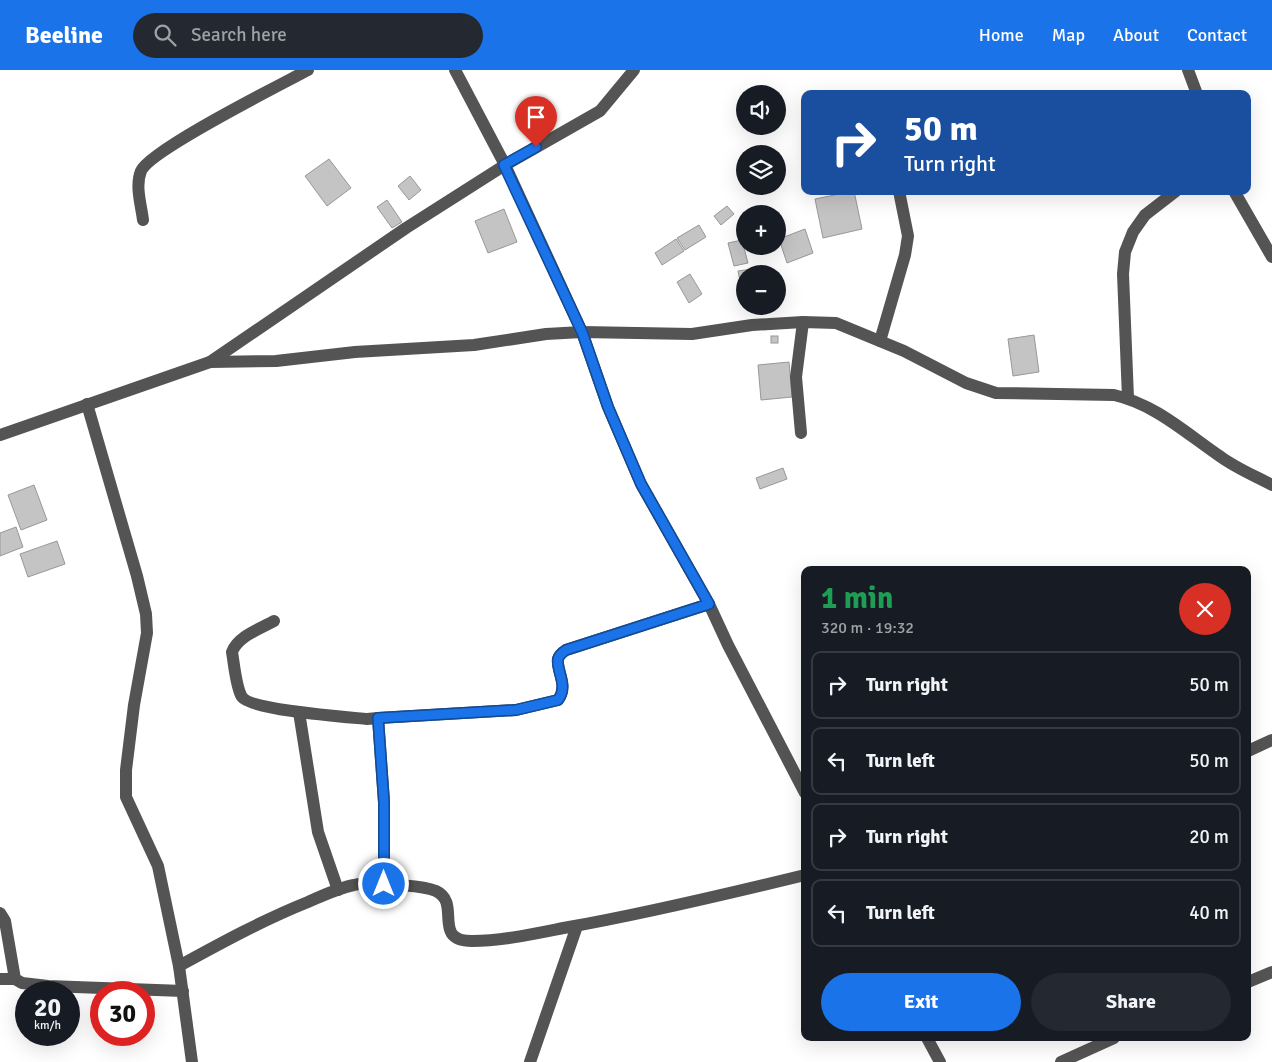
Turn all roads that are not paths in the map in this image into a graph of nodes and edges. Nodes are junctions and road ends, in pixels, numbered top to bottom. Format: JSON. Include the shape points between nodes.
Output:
{"nodes":[{"id":1,"x":308,"y":70,"type":"edge"},
{"id":2,"x":455,"y":70,"type":"edge"},
{"id":3,"x":634,"y":70,"type":"edge"},
{"id":4,"x":1188,"y":70,"type":"edge"},
{"id":5,"x":1196,"y":90,"type":"edge"},
{"id":6,"x":504,"y":165,"type":"junction"},
{"id":7,"x":900,"y":195,"type":"edge"},
{"id":8,"x":1171,"y":195,"type":"edge"},
{"id":9,"x":1236,"y":195,"type":"edge"},
{"id":10,"x":143,"y":220,"type":"dead end"},
{"id":11,"x":1272,"y":257,"type":"edge"},
{"id":12,"x":803,"y":322,"type":"junction"},
{"id":13,"x":582,"y":332,"type":"junction"},
{"id":14,"x":880,"y":341,"type":"junction"},
{"id":15,"x":210,"y":362,"type":"junction"},
{"id":16,"x":1128,"y":398,"type":"junction"},
{"id":17,"x":87,"y":404,"type":"junction"},
{"id":18,"x":801,"y":433,"type":"dead end"},
{"id":19,"x":0,"y":435,"type":"edge"},
{"id":20,"x":1272,"y":485,"type":"edge"},
{"id":21,"x":709,"y":604,"type":"junction"},
{"id":22,"x":274,"y":621,"type":"dead end"},
{"id":23,"x":299,"y":712,"type":"junction"},
{"id":24,"x":378,"y":718,"type":"junction"},
{"id":25,"x":1272,"y":740,"type":"edge"},
{"id":26,"x":1251,"y":750,"type":"edge"},
{"id":27,"x":801,"y":785,"type":"edge"},
{"id":28,"x":801,"y":876,"type":"edge"},
{"id":29,"x":384,"y":884,"type":"junction"},
{"id":30,"x":338,"y":890,"type":"junction"},
{"id":31,"x":0,"y":913,"type":"edge"},
{"id":32,"x":576,"y":926,"type":"junction"},
{"id":33,"x":179,"y":966,"type":"junction"},
{"id":34,"x":1272,"y":972,"type":"edge"},
{"id":35,"x":0,"y":978,"type":"edge"},
{"id":36,"x":15,"y":979,"type":"junction"},
{"id":37,"x":1251,"y":981,"type":"edge"},
{"id":38,"x":183,"y":991,"type":"junction"},
{"id":39,"x":929,"y":1041,"type":"edge"},
{"id":40,"x":1107,"y":1041,"type":"edge"},
{"id":41,"x":192,"y":1062,"type":"edge"},
{"id":42,"x":530,"y":1062,"type":"edge"},
{"id":43,"x":940,"y":1062,"type":"edge"},
{"id":44,"x":1061,"y":1062,"type":"edge"}],
"edges":[{"from":1,"to":10,"type":"street","via":[[210,123],[157,155],[142,168],[138,180]]},
{"from":2,"to":6,"type":"street"},
{"from":3,"to":6,"type":"street","via":[[600,111]]},
{"from":4,"to":5,"type":"street"},
{"from":6,"to":13,"type":"street"},
{"from":6,"to":15,"type":"street","via":[[398,233]]},
{"from":7,"to":14,"type":"street","via":[[908,236]]},
{"from":8,"to":16,"type":"street","via":[[1145,215],[1125,252]]},
{"from":9,"to":11,"type":"street"},
{"from":12,"to":13,"type":"street","via":[[692,334]]},
{"from":12,"to":14,"type":"street","via":[[836,323]]},
{"from":12,"to":18,"type":"street","via":[[796,377]]},
{"from":13,"to":15,"type":"street","via":[[474,345],[355,352],[276,361]]},
{"from":13,"to":21,"type":"street","via":[[608,407],[641,484]]},
{"from":14,"to":16,"type":"street","via":[[966,383],[996,393]]},
{"from":15,"to":17,"type":"street"},
{"from":16,"to":20,"type":"street","via":[[1173,422],[1222,459]]},
{"from":17,"to":19,"type":"street"},
{"from":17,"to":33,"type":"street","via":[[146,614],[147,633],[134,705],[126,797],[158,866]]},
{"from":21,"to":24,"type":"street","via":[[566,650],[558,660],[562,696],[558,700],[516,710]]},
{"from":21,"to":27,"type":"street"},
{"from":22,"to":23,"type":"street","via":[[240,640],[232,652],[240,692],[250,703]]},
{"from":23,"to":24,"type":"street"},
{"from":23,"to":30,"type":"street","via":[[318,832]]},
{"from":24,"to":29,"type":"street","via":[[384,802]]},
{"from":25,"to":26,"type":"street"},
{"from":28,"to":32,"type":"street"},
{"from":29,"to":30,"type":"street","via":[[354,885]]},
{"from":29,"to":32,"type":"street","via":[[426,887],[442,894],[447,904],[449,929],[459,940],[521,936]]},
{"from":30,"to":33,"type":"street","via":[[252,926]]},
{"from":31,"to":36,"type":"street","via":[[5,920]]},
{"from":32,"to":42,"type":"street"},
{"from":33,"to":38,"type":"street"},
{"from":34,"to":37,"type":"street"},
{"from":35,"to":36,"type":"street"},
{"from":36,"to":38,"type":"street","via":[[48,986]]},
{"from":38,"to":41,"type":"street"},
{"from":39,"to":43,"type":"street"},
{"from":40,"to":44,"type":"street"}]}
